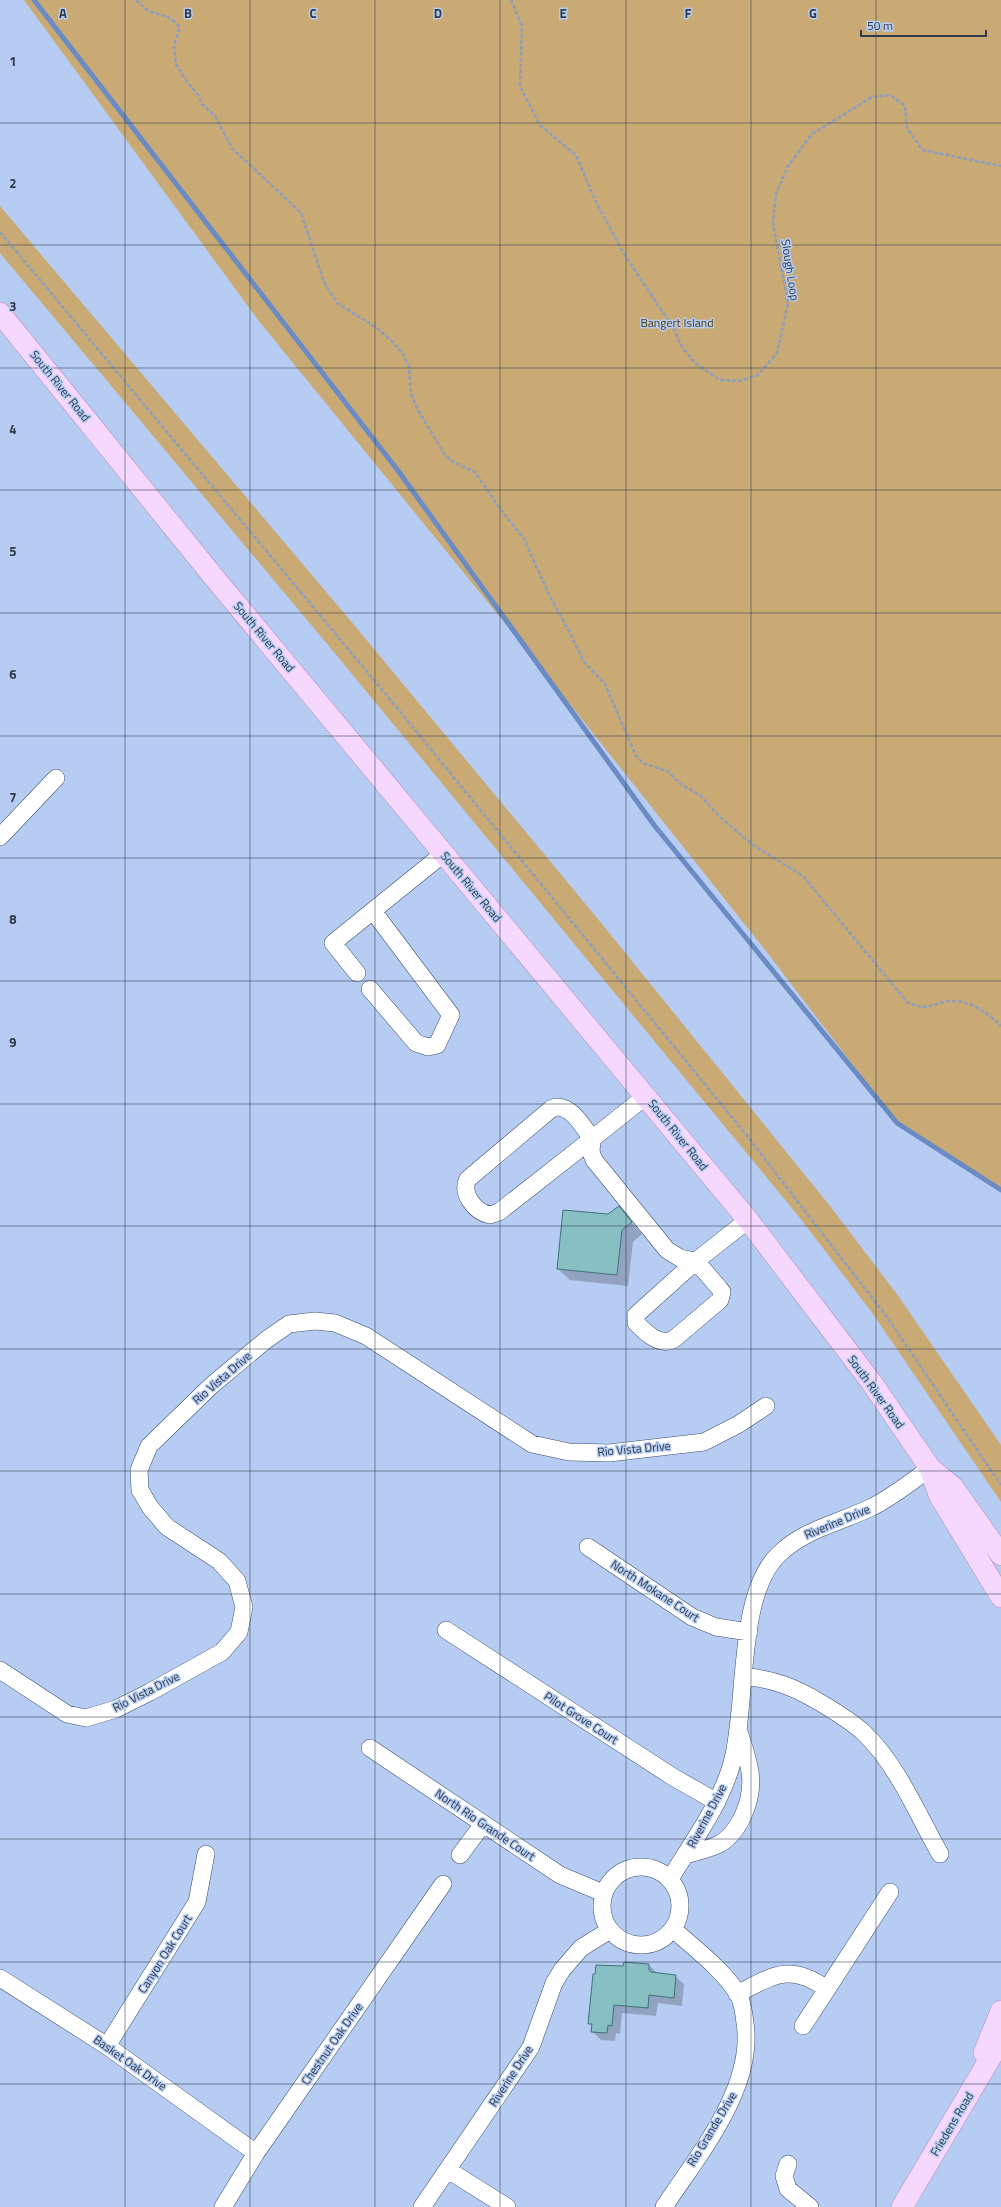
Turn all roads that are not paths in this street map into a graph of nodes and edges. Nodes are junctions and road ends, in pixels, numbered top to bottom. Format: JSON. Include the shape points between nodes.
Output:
{"nodes":[{"id":1,"x":2,"y":320,"type":"edge"},
{"id":2,"x":56,"y":778,"type":"dead end"},
{"id":3,"x":0,"y":837,"type":"edge"},
{"id":4,"x":444,"y":854,"type":"junction"},
{"id":5,"x":372,"y":911,"type":"junction"},
{"id":6,"x":357,"y":973,"type":"dead end"},
{"id":7,"x":370,"y":989,"type":"dead end"},
{"id":8,"x":646,"y":1096,"type":"junction"},
{"id":9,"x":592,"y":1139,"type":"junction"},
{"id":10,"x":748,"y":1220,"type":"junction"},
{"id":11,"x":696,"y":1261,"type":"junction"},
{"id":12,"x":766,"y":1406,"type":"dead end"},
{"id":13,"x":930,"y":1468,"type":"junction"},
{"id":14,"x":588,"y":1547,"type":"dead end"},
{"id":15,"x":1001,"y":1556,"type":"edge"},
{"id":16,"x":999,"y":1590,"type":"edge"},
{"id":17,"x":446,"y":1630,"type":"dead end"},
{"id":18,"x":749,"y":1632,"type":"junction"},
{"id":19,"x":0,"y":1670,"type":"edge"},
{"id":20,"x":744,"y":1676,"type":"junction"},
{"id":21,"x":739,"y":1730,"type":"junction"},
{"id":22,"x":370,"y":1748,"type":"dead end"},
{"id":23,"x":717,"y":1802,"type":"junction"},
{"id":24,"x":484,"y":1824,"type":"junction"},
{"id":25,"x":206,"y":1854,"type":"dead end"},
{"id":26,"x":940,"y":1854,"type":"dead end"},
{"id":27,"x":460,"y":1855,"type":"dead end"},
{"id":28,"x":686,"y":1855,"type":"junction"},
{"id":29,"x":670,"y":1880,"type":"junction"},
{"id":30,"x":443,"y":1884,"type":"dead end"},
{"id":31,"x":890,"y":1892,"type":"dead end"},
{"id":32,"x":603,"y":1893,"type":"junction"},
{"id":33,"x":673,"y":1929,"type":"junction"},
{"id":34,"x":610,"y":1930,"type":"junction"},
{"id":35,"x":0,"y":1978,"type":"edge"},
{"id":36,"x":827,"y":1989,"type":"junction"},
{"id":37,"x":737,"y":1994,"type":"junction"},
{"id":38,"x":1001,"y":2011,"type":"edge"},
{"id":39,"x":803,"y":2026,"type":"dead end"},
{"id":40,"x":1001,"y":2040,"type":"edge"},
{"id":41,"x":107,"y":2046,"type":"junction"},
{"id":42,"x":963,"y":2105,"type":"junction"},
{"id":43,"x":256,"y":2153,"type":"junction"},
{"id":44,"x":788,"y":2164,"type":"dead end"},
{"id":45,"x":448,"y":2170,"type":"junction"},
{"id":46,"x":223,"y":2207,"type":"edge"},
{"id":47,"x":422,"y":2207,"type":"edge"},
{"id":48,"x":507,"y":2207,"type":"edge"},
{"id":49,"x":664,"y":2207,"type":"edge"},
{"id":50,"x":810,"y":2207,"type":"edge"},
{"id":51,"x":902,"y":2207,"type":"edge"}],
"edges":[{"from":1,"to":4,"type":"main road","name":"South River Road"},
{"from":2,"to":3,"type":"street"},
{"from":4,"to":5,"type":"street"},
{"from":4,"to":8,"type":"main road","name":"South River Road"},
{"from":5,"to":6,"type":"street","via":[[333,943]]},
{"from":5,"to":7,"type":"street","via":[[451,1015],[437,1045],[428,1047],[416,1044]]},
{"from":8,"to":9,"type":"street"},
{"from":8,"to":10,"type":"main road","name":"South River Road"},
{"from":9,"to":9,"type":"street","via":[[495,1214],[484,1214],[466,1194],[466,1183],[473,1173],[551,1109],[565,1108]]},
{"from":9,"to":11,"type":"street","via":[[591,1152],[594,1160],[667,1250],[680,1258]]},
{"from":10,"to":11,"type":"street"},
{"from":10,"to":13,"type":"main road","name":"South River Road","via":[[872,1383]]},
{"from":11,"to":11,"type":"street","via":[[636,1315],[636,1323],[660,1341],[670,1342],[720,1300],[722,1292]]},
{"from":12,"to":19,"type":"street","name":"Rio Vista Drive","via":[[739,1424],[704,1442],[609,1453],[569,1452],[532,1444],[366,1336],[334,1323],[315,1321],[289,1324],[212,1385],[149,1446],[139,1470],[140,1490],[167,1527],[219,1561],[237,1581],[244,1607],[239,1632],[222,1652],[116,1709],[86,1718],[66,1714]]},
{"from":13,"to":15,"type":"main road","name":"South River Road","via":[[953,1487]]},
{"from":13,"to":16,"type":"main road","name":"South River Road","via":[[939,1495]]},
{"from":13,"to":18,"type":"street","name":"Riverine Drive","via":[[876,1505],[806,1534],[779,1553],[763,1575],[754,1598]]},
{"from":14,"to":18,"type":"street","name":"North Mokane Court","via":[[692,1617],[716,1627]]},
{"from":17,"to":23,"type":"street","name":"Pilot Grove Court","via":[[673,1777]]},
{"from":18,"to":20,"type":"street","name":"Riverine Drive"},
{"from":20,"to":21,"type":"street","name":"Riverine Drive"},
{"from":20,"to":26,"type":"street","via":[[767,1679],[797,1689],[840,1715],[864,1734],[891,1766]]},
{"from":21,"to":23,"type":"street","name":"Riverine Drive","via":[[732,1764]]},
{"from":21,"to":28,"type":"street","name":"Riverine Drive","via":[[751,1774],[751,1794],[743,1816],[733,1833],[721,1844]]},
{"from":22,"to":24,"type":"street","name":"North Rio Grande Court"},
{"from":23,"to":28,"type":"street","name":"Riverine Drive"},
{"from":24,"to":27,"type":"street"},
{"from":24,"to":32,"type":"street","name":"North Rio Grande Court","via":[[560,1875]]},
{"from":25,"to":41,"type":"street","name":"Canyon Oak Court","via":[[197,1902]]},
{"from":28,"to":29,"type":"street","name":"Riverine Drive"},
{"from":29,"to":32,"type":"street","via":[[653,1869],[633,1867],[615,1876]]},
{"from":29,"to":33,"type":"street","via":[[679,1905]]},
{"from":30,"to":43,"type":"street","name":"Chestnut Oak Drive"},
{"from":31,"to":36,"type":"street"},
{"from":32,"to":34,"type":"street","via":[[602,1914]]},
{"from":33,"to":34,"type":"street","via":[[660,1940],[642,1945],[626,1942]]},
{"from":33,"to":37,"type":"street","name":"Rio Grande Drive","via":[[720,1973]]},
{"from":34,"to":45,"type":"street","name":"Riverine Drive","via":[[582,1948],[562,1970],[554,1983],[531,2047]]},
{"from":35,"to":41,"type":"street","name":"Basket Oak Drive"},
{"from":36,"to":37,"type":"street","via":[[808,1977],[789,1973],[770,1977]]},
{"from":36,"to":39,"type":"street"},
{"from":37,"to":49,"type":"street","name":"Rio Grande Drive","via":[[744,2012],[746,2030],[744,2066],[738,2085],[729,2105]]},
{"from":38,"to":42,"type":"main road"},
{"from":40,"to":42,"type":"main road","name":"Friedens Road"},
{"from":41,"to":43,"type":"street","name":"Basket Oak Drive"},
{"from":42,"to":51,"type":"main road","name":"Friedens Road"},
{"from":43,"to":46,"type":"street","name":"Chestnut Oak Drive"},
{"from":44,"to":50,"type":"street","via":[[784,2176],[788,2189]]},
{"from":45,"to":47,"type":"street","name":"Riverine Drive"},
{"from":45,"to":48,"type":"street"}]}
